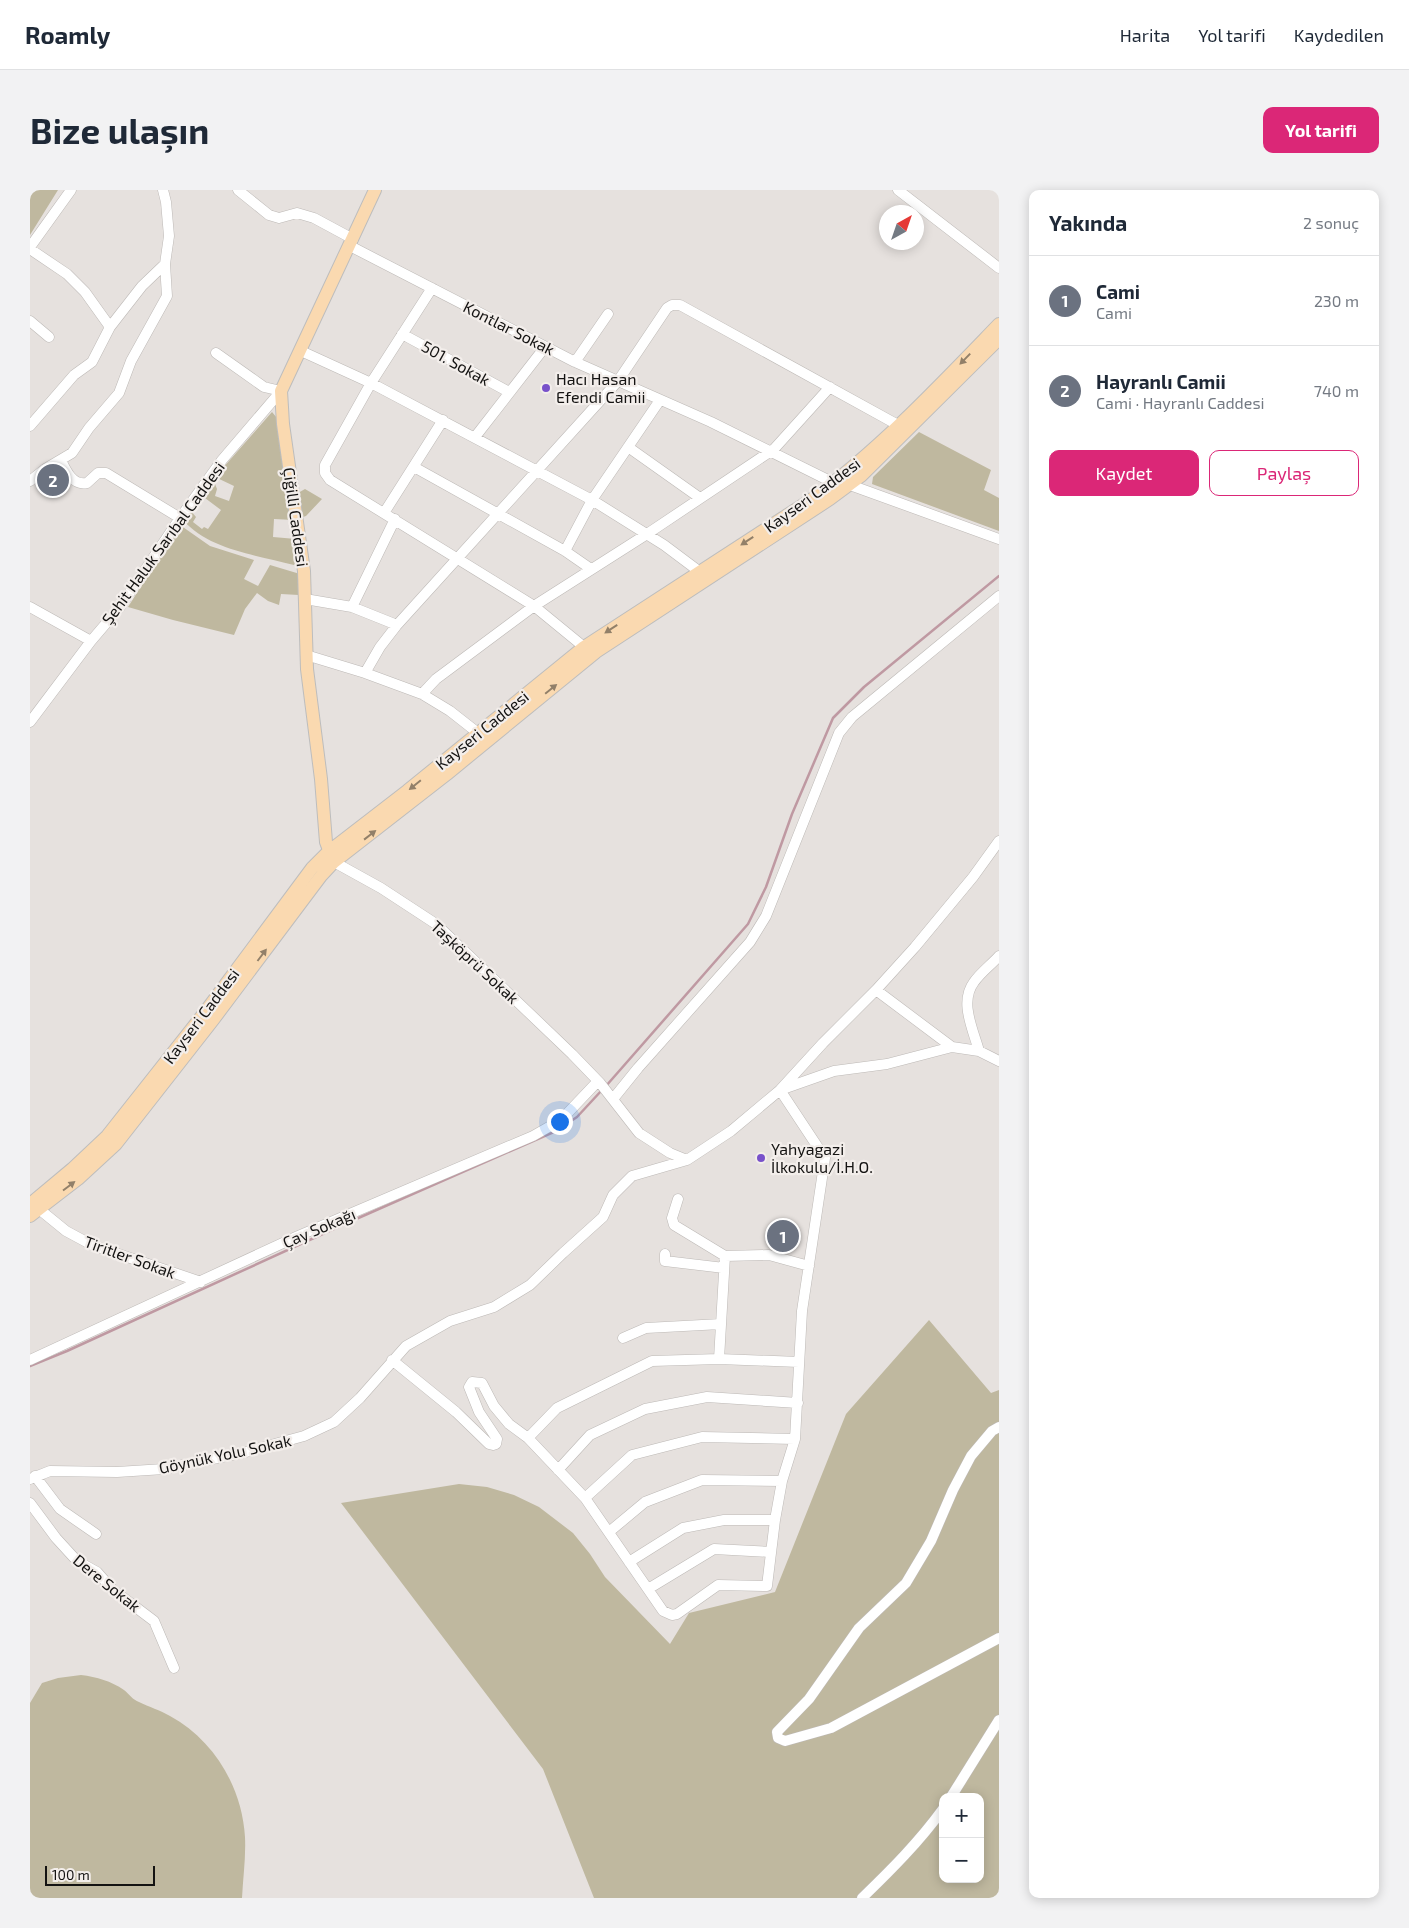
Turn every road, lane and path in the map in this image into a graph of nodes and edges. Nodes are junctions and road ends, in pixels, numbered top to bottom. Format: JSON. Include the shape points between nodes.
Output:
{"nodes":[{"id":1,"x":71,"y":190,"type":"edge"},
{"id":2,"x":163,"y":190,"type":"edge"},
{"id":3,"x":238,"y":190,"type":"edge"},
{"id":4,"x":375,"y":190,"type":"edge"},
{"id":5,"x":898,"y":190,"type":"edge"},
{"id":6,"x":351,"y":242,"type":"junction"},
{"id":7,"x":30,"y":248,"type":"edge"},
{"id":8,"x":165,"y":264,"type":"junction"},
{"id":9,"x":999,"y":268,"type":"edge"},
{"id":10,"x":432,"y":288,"type":"junction"},
{"id":11,"x":608,"y":314,"type":"dead end"},
{"id":12,"x":30,"y":321,"type":"edge"},
{"id":13,"x":999,"y":324,"type":"edge"},
{"id":14,"x":110,"y":327,"type":"junction"},
{"id":15,"x":402,"y":334,"type":"junction"},
{"id":16,"x":49,"y":337,"type":"dead end"},
{"id":17,"x":999,"y":339,"type":"edge"},
{"id":18,"x":544,"y":347,"type":"junction"},
{"id":19,"x":301,"y":351,"type":"junction"},
{"id":20,"x":216,"y":353,"type":"dead end"},
{"id":21,"x":575,"y":362,"type":"junction"},
{"id":22,"x":618,"y":381,"type":"junction"},
{"id":23,"x":371,"y":383,"type":"junction"},
{"id":24,"x":830,"y":387,"type":"junction"},
{"id":25,"x":281,"y":391,"type":"junction"},
{"id":26,"x":509,"y":392,"type":"junction"},
{"id":27,"x":660,"y":400,"type":"junction"},
{"id":28,"x":443,"y":420,"type":"junction"},
{"id":29,"x":898,"y":425,"type":"junction"},
{"id":30,"x":30,"y":426,"type":"edge"},
{"id":31,"x":475,"y":437,"type":"junction"},
{"id":32,"x":628,"y":447,"type":"junction"},
{"id":33,"x":771,"y":452,"type":"junction"},
{"id":34,"x":61,"y":460,"type":"junction"},
{"id":35,"x":414,"y":466,"type":"junction"},
{"id":36,"x":537,"y":471,"type":"junction"},
{"id":37,"x":30,"y":481,"type":"edge"},
{"id":38,"x":834,"y":482,"type":"junction"},
{"id":39,"x":850,"y":485,"type":"junction"},
{"id":40,"x":700,"y":498,"type":"junction"},
{"id":41,"x":592,"y":500,"type":"junction"},
{"id":42,"x":384,"y":513,"type":"junction"},
{"id":43,"x":498,"y":513,"type":"junction"},
{"id":44,"x":180,"y":518,"type":"junction"},
{"id":45,"x":394,"y":519,"type":"junction"},
{"id":46,"x":647,"y":534,"type":"junction"},
{"id":47,"x":999,"y":539,"type":"edge"},
{"id":48,"x":565,"y":551,"type":"junction"},
{"id":49,"x":458,"y":558,"type":"junction"},
{"id":50,"x":591,"y":569,"type":"junction"},
{"id":51,"x":700,"y":572,"type":"junction"},
{"id":52,"x":999,"y":596,"type":"edge"},
{"id":53,"x":305,"y":599,"type":"junction"},
{"id":54,"x":534,"y":606,"type":"junction"},
{"id":55,"x":30,"y":607,"type":"edge"},
{"id":56,"x":352,"y":607,"type":"junction"},
{"id":57,"x":397,"y":625,"type":"junction"},
{"id":58,"x":91,"y":641,"type":"junction"},
{"id":59,"x":584,"y":647,"type":"junction"},
{"id":60,"x":306,"y":655,"type":"junction"},
{"id":61,"x":365,"y":673,"type":"junction"},
{"id":62,"x":422,"y":694,"type":"junction"},
{"id":63,"x":30,"y":722,"type":"edge"},
{"id":64,"x":478,"y":733,"type":"junction"},
{"id":65,"x":999,"y":841,"type":"edge"},
{"id":66,"x":331,"y":857,"type":"junction"},
{"id":67,"x":999,"y":956,"type":"edge"},
{"id":68,"x":876,"y":990,"type":"junction"},
{"id":69,"x":952,"y":1047,"type":"junction"},
{"id":70,"x":979,"y":1050,"type":"junction"},
{"id":71,"x":999,"y":1061,"type":"edge"},
{"id":72,"x":599,"y":1082,"type":"junction"},
{"id":73,"x":780,"y":1090,"type":"junction"},
{"id":74,"x":613,"y":1099,"type":"junction"},
{"id":75,"x":687,"y":1160,"type":"junction"},
{"id":76,"x":678,"y":1199,"type":"dead end"},
{"id":77,"x":33,"y":1210,"type":"edge"},
{"id":78,"x":665,"y":1254,"type":"dead end"},
{"id":79,"x":725,"y":1256,"type":"junction"},
{"id":80,"x":809,"y":1266,"type":"junction"},
{"id":81,"x":724,"y":1268,"type":"junction"},
{"id":82,"x":201,"y":1282,"type":"junction"},
{"id":83,"x":721,"y":1324,"type":"junction"},
{"id":84,"x":623,"y":1338,"type":"dead end"},
{"id":85,"x":719,"y":1359,"type":"junction"},
{"id":86,"x":30,"y":1360,"type":"edge"},
{"id":87,"x":392,"y":1360,"type":"junction"},
{"id":88,"x":799,"y":1362,"type":"junction"},
{"id":89,"x":798,"y":1403,"type":"junction"},
{"id":90,"x":999,"y":1427,"type":"edge"},
{"id":91,"x":528,"y":1438,"type":"junction"},
{"id":92,"x":795,"y":1439,"type":"junction"},
{"id":93,"x":558,"y":1470,"type":"junction"},
{"id":94,"x":32,"y":1478,"type":"edge"},
{"id":95,"x":782,"y":1481,"type":"junction"},
{"id":96,"x":585,"y":1498,"type":"junction"},
{"id":97,"x":30,"y":1503,"type":"edge"},
{"id":98,"x":775,"y":1520,"type":"junction"},
{"id":99,"x":609,"y":1532,"type":"junction"},
{"id":100,"x":96,"y":1534,"type":"dead end"},
{"id":101,"x":771,"y":1552,"type":"junction"},
{"id":102,"x":629,"y":1562,"type":"junction"},
{"id":103,"x":648,"y":1590,"type":"junction"},
{"id":104,"x":999,"y":1638,"type":"edge"},
{"id":105,"x":174,"y":1668,"type":"dead end"},
{"id":106,"x":999,"y":1720,"type":"edge"},
{"id":107,"x":953,"y":1793,"type":"edge"},
{"id":108,"x":939,"y":1814,"type":"edge"},
{"id":109,"x":862,"y":1898,"type":"edge"}],
"edges":[{"from":1,"to":7,"type":"street"},
{"from":2,"to":8,"type":"street","via":[[169,236]]},
{"from":3,"to":6,"type":"street","name":"Kontlar Sokak","via":[[269,216],[279,218],[297,213],[314,218]]},
{"from":4,"to":6,"type":"main road"},
{"from":5,"to":9,"type":"street"},
{"from":6,"to":10,"type":"street","name":"Kontlar Sokak"},
{"from":6,"to":19,"type":"main road"},
{"from":7,"to":14,"type":"street","via":[[67,274]]},
{"from":8,"to":14,"type":"street","via":[[142,286]]},
{"from":8,"to":34,"type":"street","via":[[167,296],[131,361],[119,393],[72,453]]},
{"from":10,"to":15,"type":"street"},
{"from":10,"to":18,"type":"street","name":"Kontlar Sokak"},
{"from":11,"to":21,"type":"street"},
{"from":12,"to":16,"type":"street"},
{"from":13,"to":29,"type":"main road","name":"Kayseri Caddesi","one_way":true},
{"from":14,"to":30,"type":"street","via":[[92,362],[74,375]]},
{"from":15,"to":23,"type":"street"},
{"from":15,"to":26,"type":"street","name":"501. Sokak"},
{"from":17,"to":39,"type":"main road","name":"Kayseri Caddesi"},
{"from":18,"to":21,"type":"street","name":"Kontlar Sokak"},
{"from":18,"to":26,"type":"street"},
{"from":19,"to":23,"type":"street"},
{"from":19,"to":25,"type":"main road"},
{"from":20,"to":25,"type":"street","via":[[264,387]]},
{"from":21,"to":22,"type":"street","name":"Kontlar Sokak"},
{"from":22,"to":24,"type":"street","via":[[667,308],[675,304]]},
{"from":22,"to":27,"type":"street","name":"Kontlar Sokak"},
{"from":22,"to":36,"type":"street"},
{"from":23,"to":28,"type":"street"},
{"from":23,"to":42,"type":"street","via":[[324,470],[330,480]]},
{"from":24,"to":29,"type":"street"},
{"from":24,"to":33,"type":"street"},
{"from":25,"to":44,"type":"street","name":"Şehit Haluk Sarıbal Caddesi","via":[[222,460]]},
{"from":25,"to":53,"type":"main road","name":"Çiğilli Caddesi"},
{"from":26,"to":31,"type":"street"},
{"from":27,"to":32,"type":"street"},
{"from":27,"to":33,"type":"street","name":"Kontlar Sokak"},
{"from":28,"to":31,"type":"street"},
{"from":28,"to":35,"type":"street"},
{"from":29,"to":38,"type":"main road","name":"Kayseri Caddesi"},
{"from":31,"to":36,"type":"street"},
{"from":32,"to":40,"type":"street"},
{"from":32,"to":41,"type":"street"},
{"from":33,"to":38,"type":"street","name":"Kontlar Sokak"},
{"from":33,"to":40,"type":"street"},
{"from":34,"to":37,"type":"street"},
{"from":34,"to":44,"type":"street","via":[[66,471],[78,482],[87,483],[98,473],[106,473]]},
{"from":35,"to":42,"type":"street"},
{"from":35,"to":43,"type":"street"},
{"from":36,"to":41,"type":"street"},
{"from":36,"to":43,"type":"street"},
{"from":38,"to":39,"type":"street","name":"Kontlar Sokak"},
{"from":38,"to":51,"type":"main road","name":"Kayseri Caddesi","one_way":true},
{"from":39,"to":47,"type":"street","name":"Kontlar Sokak"},
{"from":66,"to":39,"type":"main road","name":"Kayseri Caddesi","one_way":true,"via":[[447,774],[596,652]]},
{"from":40,"to":46,"type":"street"},
{"from":41,"to":46,"type":"street"},
{"from":41,"to":48,"type":"street"},
{"from":42,"to":45,"type":"street"},
{"from":43,"to":48,"type":"street"},
{"from":43,"to":49,"type":"street"},
{"from":44,"to":58,"type":"street","name":"Şehit Haluk Sarıbal Caddesi","via":[[120,607]]},
{"from":45,"to":49,"type":"street"},
{"from":45,"to":56,"type":"street"},
{"from":46,"to":50,"type":"street"},
{"from":46,"to":51,"type":"street"},
{"from":48,"to":50,"type":"street"},
{"from":49,"to":54,"type":"street"},
{"from":49,"to":57,"type":"street"},
{"from":50,"to":54,"type":"street"},
{"from":51,"to":59,"type":"main road","name":"Kayseri Caddesi","one_way":true},
{"from":52,"to":74,"type":"street","via":[[852,717],[839,733],[762,922],[750,942]]},
{"from":53,"to":56,"type":"street"},
{"from":53,"to":60,"type":"main road","name":"Çiğilli Caddesi"},
{"from":54,"to":59,"type":"street"},
{"from":54,"to":62,"type":"street","via":[[436,679]]},
{"from":55,"to":58,"type":"street"},
{"from":56,"to":57,"type":"street"},
{"from":57,"to":61,"type":"street"},
{"from":58,"to":63,"type":"street","name":"Şehit Haluk Sarıbal Caddesi"},
{"from":59,"to":64,"type":"main road","name":"Kayseri Caddesi"},
{"from":60,"to":61,"type":"street"},
{"from":60,"to":66,"type":"main road","name":"Çiğilli Caddesi"},
{"from":61,"to":62,"type":"street"},
{"from":62,"to":64,"type":"street"},
{"from":64,"to":66,"type":"main road","name":"Kayseri Caddesi","one_way":true},
{"from":65,"to":68,"type":"street","via":[[973,878]]},
{"from":66,"to":72,"type":"street","name":"Taşköprü Sokak","via":[[436,924]]},
{"from":66,"to":77,"type":"main road","name":"Kayseri Caddesi","via":[[321,876],[116,1144],[78,1179]]},
{"from":67,"to":70,"type":"street","via":[[974,982],[968,995],[969,1016]]},
{"from":68,"to":69,"type":"street"},
{"from":68,"to":73,"type":"street"},
{"from":69,"to":70,"type":"street"},
{"from":69,"to":73,"type":"street","via":[[887,1064],[834,1072]]},
{"from":70,"to":71,"type":"street"},
{"from":72,"to":74,"type":"street","name":"Taşköprü Sokak"},
{"from":72,"to":82,"type":"street","name":"Çay Sokağı","via":[[561,1120],[534,1136],[298,1236]]},
{"from":73,"to":75,"type":"street","name":"Göynük Yolu Sokak","via":[[731,1131]]},
{"from":73,"to":80,"type":"street","via":[[825,1158]]},
{"from":74,"to":75,"type":"street","name":"Taşköprü Sokak","via":[[640,1132],[670,1153]]},
{"from":75,"to":87,"type":"street","name":"Göynük Yolu Sokak","via":[[632,1176],[613,1195],[603,1218],[530,1286],[494,1308],[450,1321],[406,1346]]},
{"from":76,"to":79,"type":"street","via":[[672,1218],[674,1225]]},
{"from":77,"to":82,"type":"street","name":"Tiritler Sokak","via":[[92,1245]]},
{"from":78,"to":81,"type":"street","via":[[665,1260]]},
{"from":79,"to":80,"type":"street","via":[[769,1255]]},
{"from":79,"to":81,"type":"street"},
{"from":80,"to":88,"type":"street"},
{"from":81,"to":83,"type":"street"},
{"from":82,"to":86,"type":"street","name":"Çay Sokağı"},
{"from":83,"to":84,"type":"street","via":[[646,1328]]},
{"from":83,"to":85,"type":"street"},
{"from":85,"to":88,"type":"street"},
{"from":85,"to":91,"type":"street","via":[[652,1361],[557,1408]]},
{"from":87,"to":91,"type":"street","via":[[456,1412],[490,1445],[496,1444],[497,1439],[478,1412],[469,1387],[472,1382],[484,1386],[494,1406],[509,1424]]},
{"from":87,"to":94,"type":"street","name":"Göynük Yolu Sokak","via":[[360,1398],[334,1422],[304,1436],[164,1469],[50,1471]]},
{"from":88,"to":89,"type":"street"},
{"from":89,"to":92,"type":"street"},
{"from":89,"to":93,"type":"street","via":[[707,1397],[645,1409],[590,1436]]},
{"from":90,"to":104,"type":"street","via":[[972,1456],[906,1583],[859,1628],[809,1699],[782,1725],[777,1732],[778,1738],[785,1741],[831,1728]]},
{"from":91,"to":93,"type":"street"},
{"from":92,"to":95,"type":"street"},
{"from":92,"to":96,"type":"street","via":[[702,1437],[632,1456]]},
{"from":93,"to":96,"type":"street"},
{"from":94,"to":100,"type":"street","via":[[60,1509]]},
{"from":95,"to":98,"type":"street"},
{"from":95,"to":99,"type":"street","via":[[702,1480],[645,1502]]},
{"from":96,"to":99,"type":"street"},
{"from":97,"to":105,"type":"street","name":"Dere Sokak","via":[[77,1561],[97,1572],[113,1590],[154,1621]]},
{"from":98,"to":101,"type":"street"},
{"from":98,"to":102,"type":"street","via":[[724,1520],[684,1528]]},
{"from":99,"to":102,"type":"street"},
{"from":101,"to":103,"type":"street","via":[[714,1549]]},
{"from":101,"to":103,"type":"street","via":[[767,1586],[718,1585],[678,1614],[663,1611]]},
{"from":102,"to":103,"type":"street"},
{"from":106,"to":107,"type":"street"},
{"from":108,"to":109,"type":"street","via":[[891,1871]]}]}
